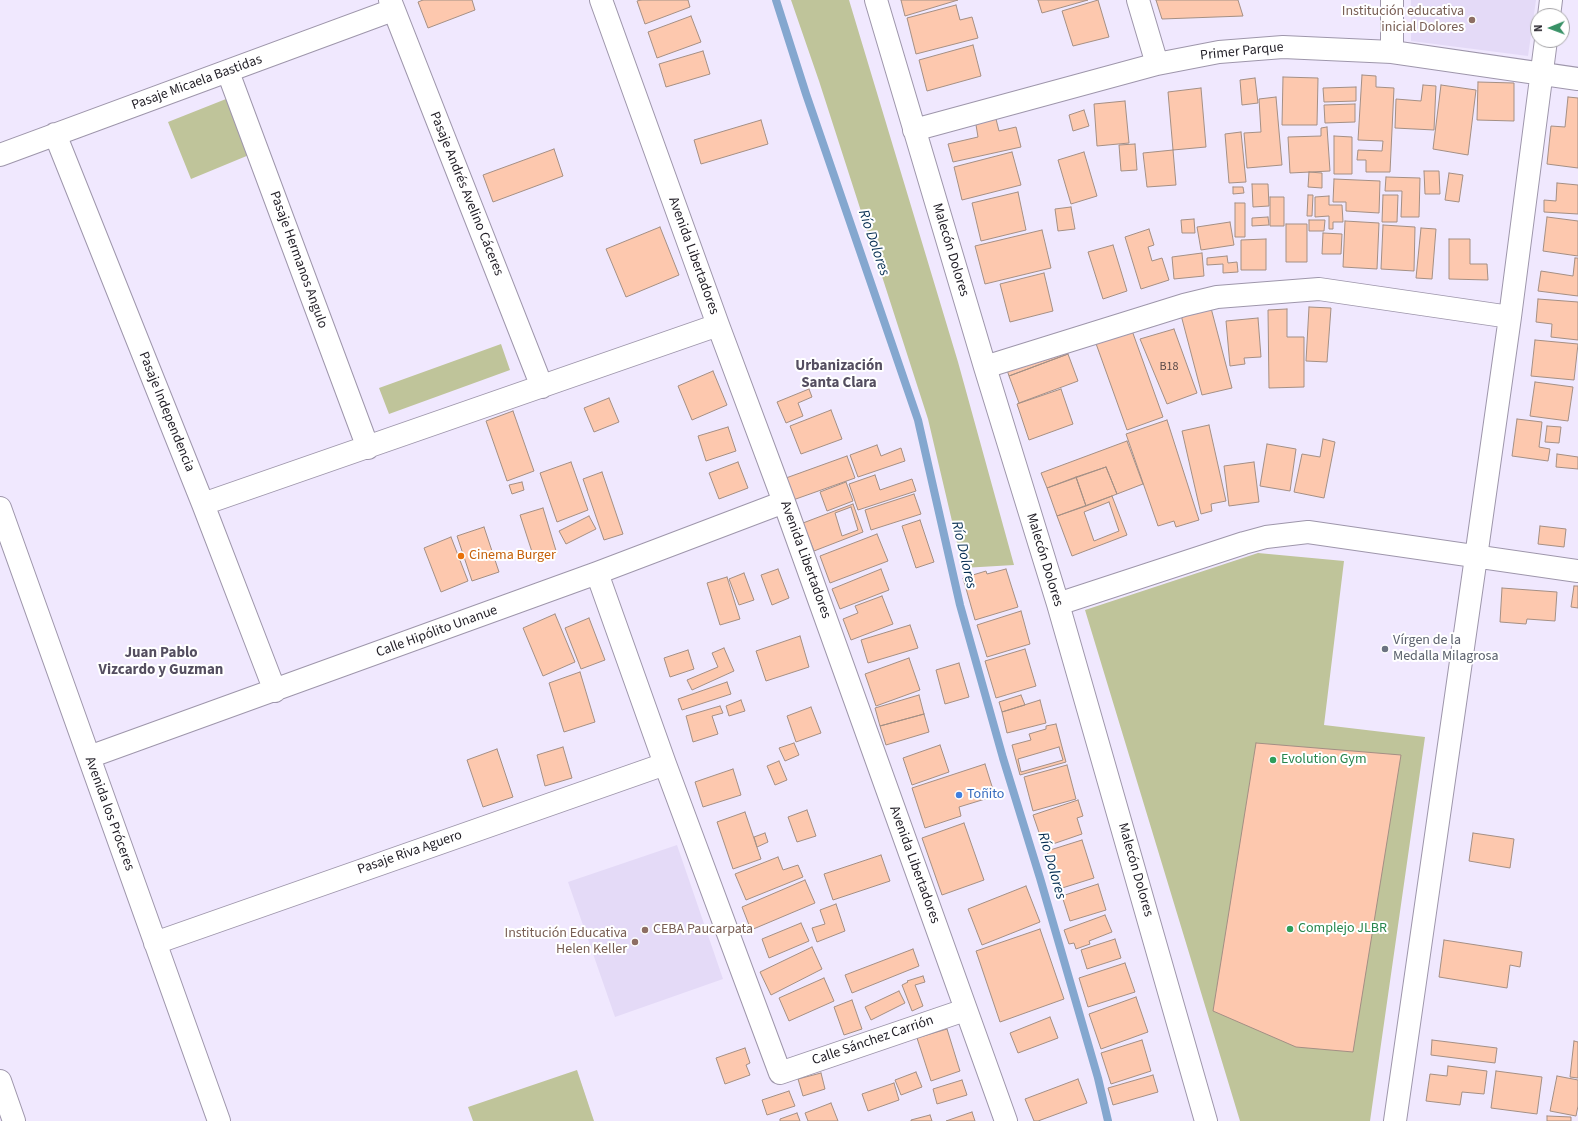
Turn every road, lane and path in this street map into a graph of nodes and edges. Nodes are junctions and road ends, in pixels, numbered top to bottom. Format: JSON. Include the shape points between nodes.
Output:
{"nodes":[{"id":1,"x":601,"y":0,"type":"edge"},
{"id":2,"x":876,"y":0,"type":"edge"},
{"id":3,"x":1138,"y":0,"type":"edge"},
{"id":4,"x":1392,"y":0,"type":"edge"},
{"id":5,"x":391,"y":5,"type":"edge"},
{"id":6,"x":1545,"y":48,"type":"edge"},
{"id":7,"x":1392,"y":52,"type":"junction"},
{"id":8,"x":1157,"y":64,"type":"junction"},
{"id":9,"x":228,"y":72,"type":"junction"},
{"id":10,"x":1542,"y":74,"type":"junction"},
{"id":11,"x":1578,"y":79,"type":"edge"},
{"id":12,"x":914,"y":130,"type":"junction"},
{"id":13,"x":55,"y":134,"type":"junction"},
{"id":14,"x":0,"y":155,"type":"edge"},
{"id":15,"x":1510,"y":317,"type":"junction"},
{"id":16,"x":718,"y":325,"type":"junction"},
{"id":17,"x":985,"y":367,"type":"junction"},
{"id":18,"x":542,"y":387,"type":"junction"},
{"id":19,"x":368,"y":448,"type":"junction"},
{"id":20,"x":784,"y":502,"type":"junction"},
{"id":21,"x":203,"y":504,"type":"junction"},
{"id":22,"x":0,"y":508,"type":"edge"},
{"id":23,"x":6,"y":543,"type":"edge"},
{"id":24,"x":1476,"y":557,"type":"junction"},
{"id":25,"x":1578,"y":571,"type":"edge"},
{"id":26,"x":597,"y":573,"type":"junction"},
{"id":27,"x":1058,"y":604,"type":"junction"},
{"id":28,"x":275,"y":691,"type":"junction"},
{"id":29,"x":89,"y":758,"type":"junction"},
{"id":30,"x":665,"y":764,"type":"junction"},
{"id":31,"x":155,"y":943,"type":"junction"},
{"id":32,"x":965,"y":1010,"type":"junction"},
{"id":33,"x":0,"y":1081,"type":"edge"},
{"id":34,"x":1201,"y":1120,"type":"edge"},
{"id":35,"x":14,"y":1121,"type":"edge"},
{"id":36,"x":219,"y":1121,"type":"edge"},
{"id":37,"x":1006,"y":1121,"type":"edge"},
{"id":38,"x":1395,"y":1121,"type":"edge"}],
"edges":[{"from":1,"to":16,"type":"street","name":"Avenida Libertadores"},
{"from":2,"to":12,"type":"street","name":"Malecón Dolores"},
{"from":3,"to":8,"type":"street"},
{"from":4,"to":7,"type":"street"},
{"from":5,"to":9,"type":"street","name":"Pasaje Micaela Bastidas"},
{"from":5,"to":18,"type":"street","name":"Pasaje Andrés Avelino Cáceres"},
{"from":6,"to":10,"type":"street"},
{"from":7,"to":8,"type":"street","name":"Primer Parque","via":[[1283,47],[1219,52]]},
{"from":7,"to":10,"type":"street","name":"Primer Parque"},
{"from":8,"to":12,"type":"street","name":"Primer Parque"},
{"from":9,"to":13,"type":"street","name":"Pasaje Micaela Bastidas"},
{"from":9,"to":19,"type":"street","name":"Pasaje Hermanos Angulo"},
{"from":10,"to":11,"type":"street","name":"Primer Parque"},
{"from":10,"to":15,"type":"street"},
{"from":12,"to":17,"type":"street","name":"Malecón Dolores"},
{"from":13,"to":14,"type":"street","name":"Pasaje Micaela Bastidas"},
{"from":13,"to":21,"type":"street","name":"Pasaje Independencia"},
{"from":15,"to":17,"type":"street","via":[[1319,289],[1217,297]]},
{"from":15,"to":24,"type":"street"},
{"from":16,"to":18,"type":"street"},
{"from":16,"to":20,"type":"street","name":"Avenida Libertadores"},
{"from":17,"to":27,"type":"street","name":"Malecón Dolores"},
{"from":18,"to":19,"type":"street"},
{"from":19,"to":21,"type":"street"},
{"from":20,"to":26,"type":"street","name":"Calle Hipólito Unanue"},
{"from":20,"to":32,"type":"street","name":"Avenida Libertadores"},
{"from":21,"to":28,"type":"street","name":"Pasaje Independencia"},
{"from":22,"to":23,"type":"street","name":"Avenida los Próceres"},
{"from":23,"to":29,"type":"street","name":"Avenida los Próceres"},
{"from":24,"to":25,"type":"street"},
{"from":24,"to":27,"type":"street","via":[[1308,532],[1266,537],[1244,543]]},
{"from":24,"to":38,"type":"street"},
{"from":26,"to":28,"type":"street","name":"Calle Hipólito Unanue"},
{"from":26,"to":30,"type":"street"},
{"from":27,"to":34,"type":"street","name":"Malecón Dolores","via":[[1118,809]]},
{"from":28,"to":29,"type":"street","name":"Calle Hipólito Unanue"},
{"from":29,"to":31,"type":"street","name":"Avenida los Próceres"},
{"from":30,"to":31,"type":"street","name":"Pasaje Riva Aguero"},
{"from":30,"to":32,"type":"street","name":"Calle Sánchez Carrión","via":[[780,1073]]},
{"from":31,"to":36,"type":"street","name":"Avenida los Próceres"},
{"from":32,"to":37,"type":"street","name":"Avenida Libertadores"},
{"from":33,"to":35,"type":"street"}]}
